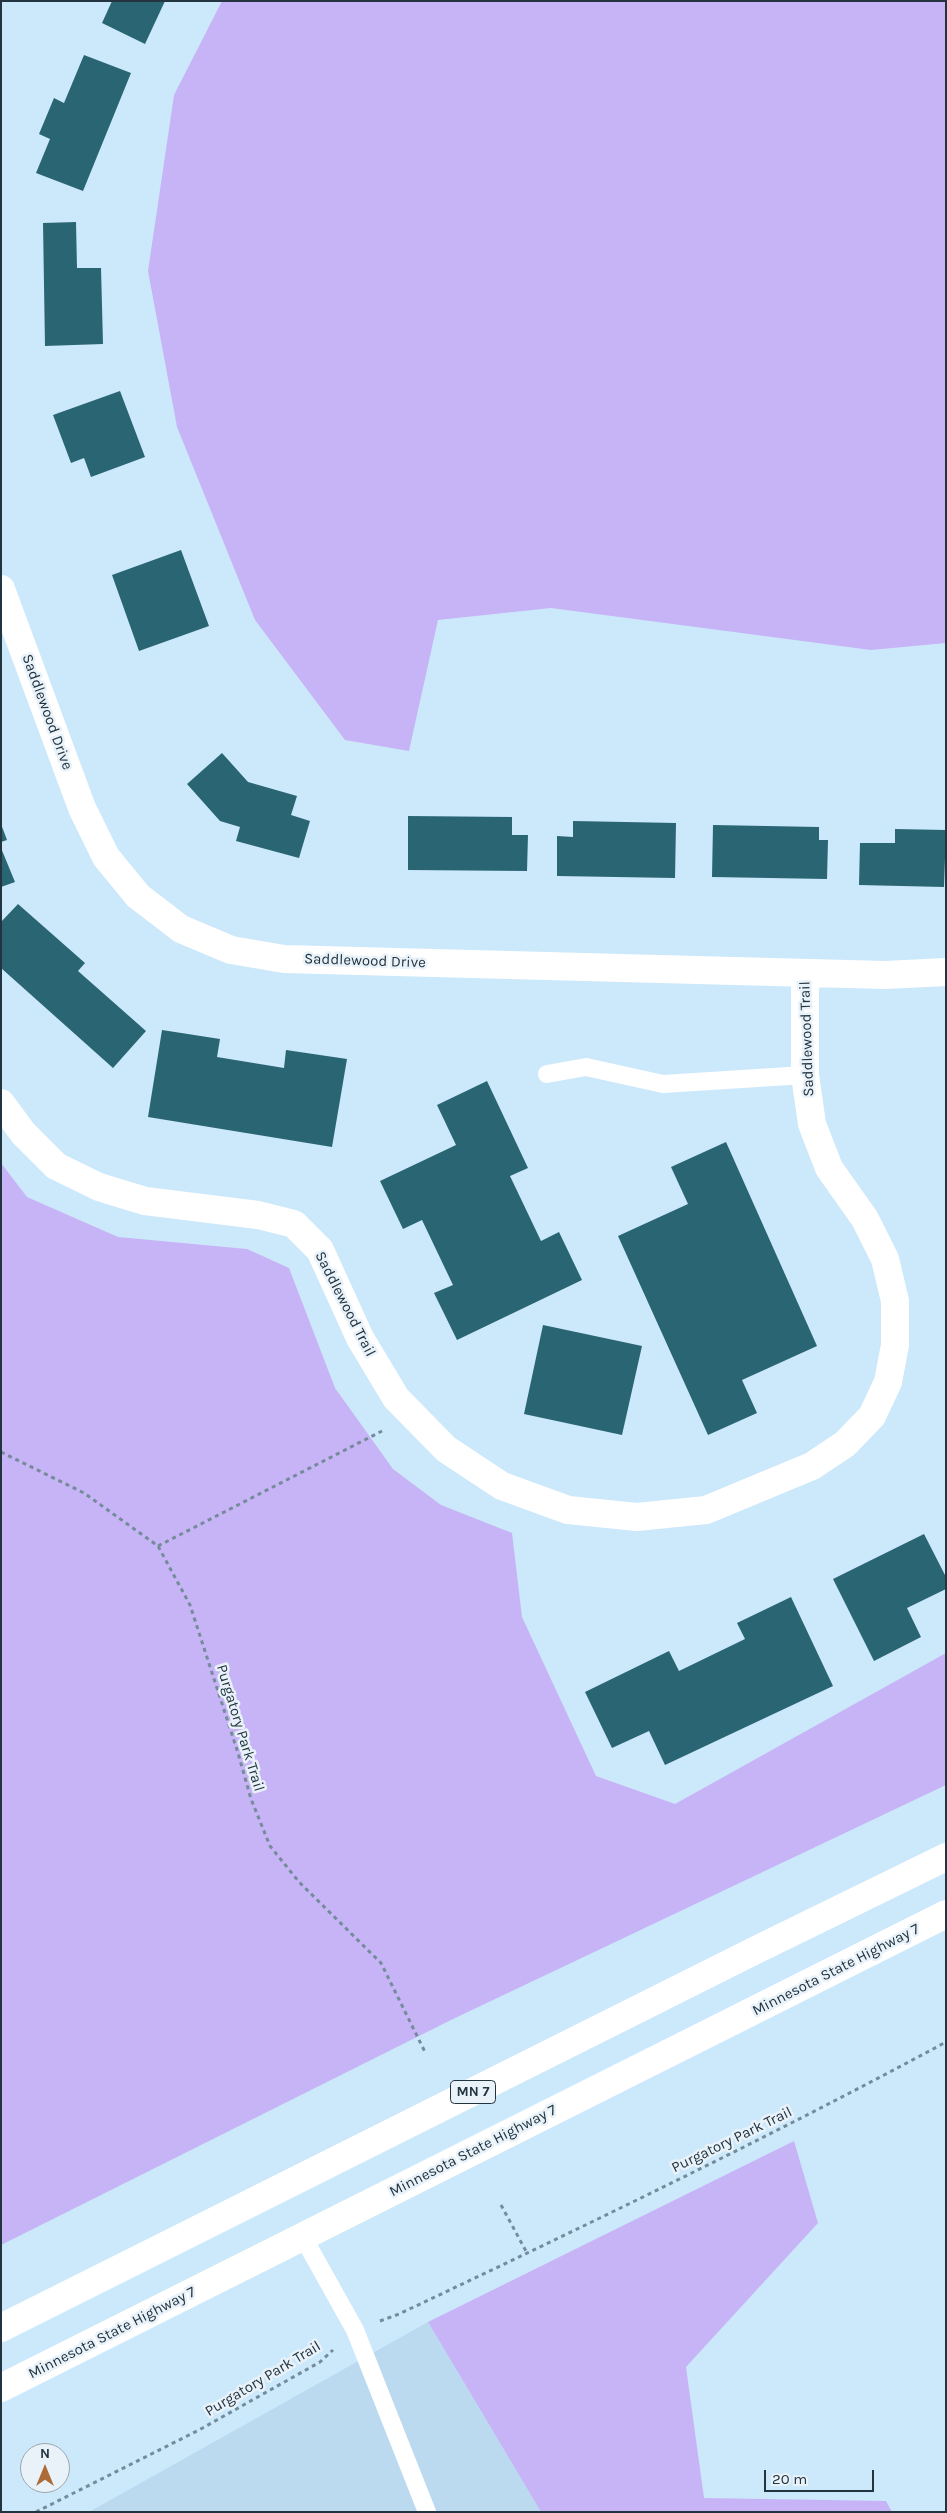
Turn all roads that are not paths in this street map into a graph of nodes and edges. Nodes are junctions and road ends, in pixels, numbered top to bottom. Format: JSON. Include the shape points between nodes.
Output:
{"nodes":[{"id":1,"x":1,"y":589,"type":"edge"},
{"id":2,"x":11,"y":642,"type":"edge"},
{"id":3,"x":946,"y":972,"type":"edge"},
{"id":4,"x":805,"y":973,"type":"junction"},
{"id":5,"x":548,"y":1074,"type":"dead end"},
{"id":6,"x":805,"y":1075,"type":"junction"},
{"id":7,"x":1,"y":1103,"type":"edge"},
{"id":8,"x":946,"y":1857,"type":"edge"},
{"id":9,"x":946,"y":1914,"type":"edge"},
{"id":10,"x":302,"y":2237,"type":"junction"},
{"id":11,"x":1,"y":2328,"type":"edge"},
{"id":12,"x":1,"y":2388,"type":"edge"},
{"id":13,"x":426,"y":2512,"type":"edge"}],
"edges":[{"from":1,"to":2,"type":"street","name":"Saddlewood Drive"},
{"from":2,"to":4,"type":"street","name":"Saddlewood Drive","via":[[106,857],[138,896],[181,928],[231,950],[284,959]]},
{"from":3,"to":4,"type":"street","name":"Saddlewood Drive","via":[[884,975]]},
{"from":4,"to":6,"type":"street","name":"Saddlewood Trail"},
{"from":5,"to":6,"type":"lane","via":[[586,1067],[663,1084]]},
{"from":6,"to":7,"type":"street","name":"Saddlewood Trail","via":[[812,1124],[829,1168],[865,1219],[884,1259],[894,1301],[894,1344],[888,1382],[872,1416],[845,1444],[812,1466],[706,1510],[637,1517],[568,1510],[502,1486],[446,1449],[396,1398],[360,1338],[320,1250],[294,1224],[258,1215],[145,1201],[99,1187],[56,1166],[23,1133]]},
{"from":8,"to":11,"type":"street","number":"MN 7"},
{"from":9,"to":10,"type":"street","name":"Minnesota State Highway 7"},
{"from":10,"to":12,"type":"street","name":"Minnesota State Highway 7"},
{"from":10,"to":13,"type":"lane","via":[[355,2330]]}]}
